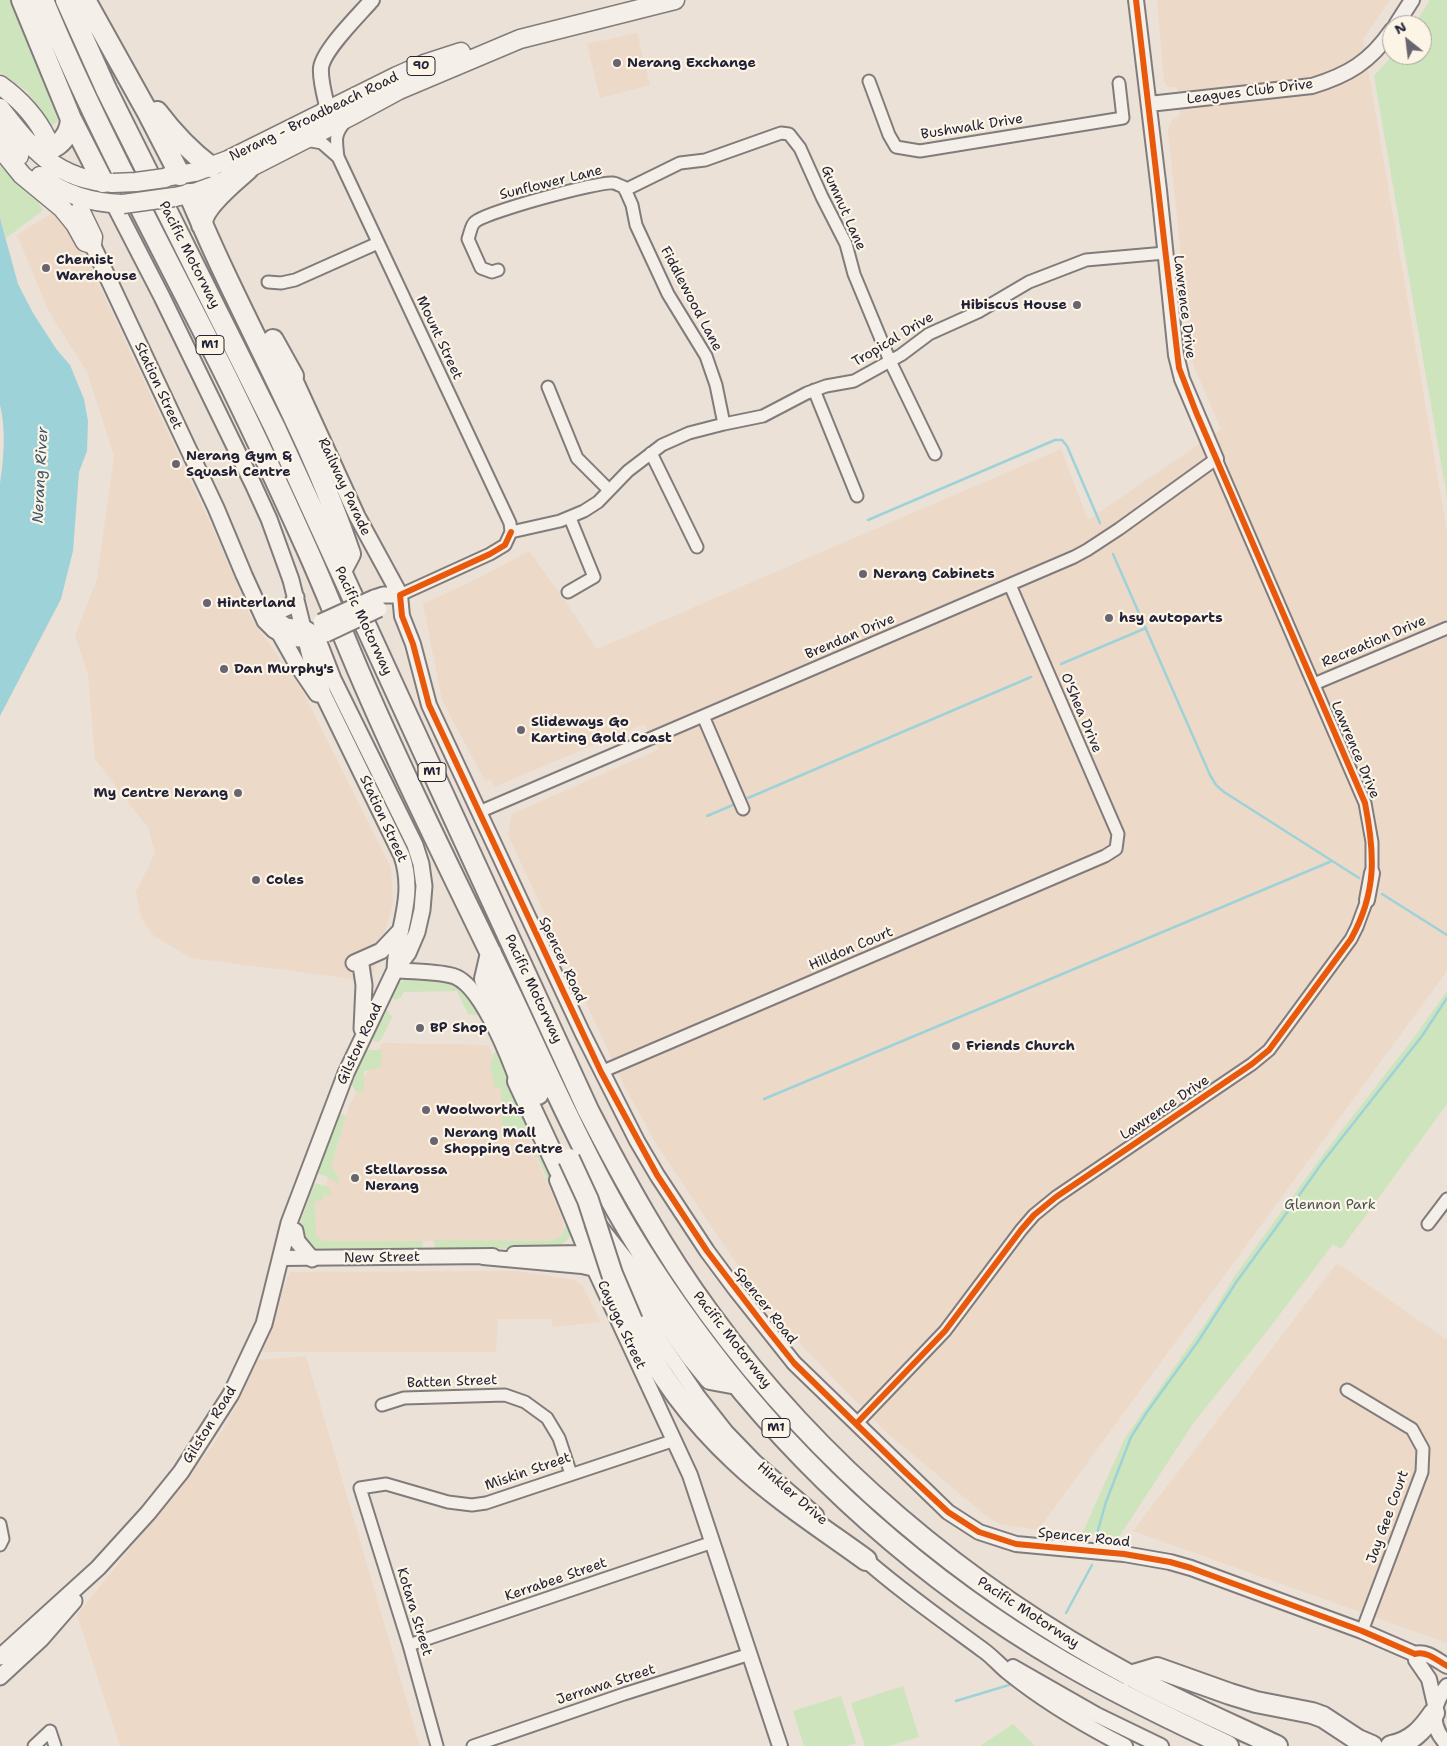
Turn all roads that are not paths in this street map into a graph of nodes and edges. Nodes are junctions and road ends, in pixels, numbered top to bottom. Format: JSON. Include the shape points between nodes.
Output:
{"nodes":[{"id":1,"x":22,"y":0,"type":"edge"},
{"id":2,"x":43,"y":0,"type":"edge"},
{"id":3,"x":66,"y":0,"type":"edge"},
{"id":4,"x":84,"y":0,"type":"edge"},
{"id":5,"x":372,"y":0,"type":"edge"},
{"id":6,"x":675,"y":0,"type":"edge"},
{"id":7,"x":1136,"y":0,"type":"edge"},
{"id":8,"x":1143,"y":0,"type":"edge"},
{"id":9,"x":1412,"y":0,"type":"edge"},
{"id":10,"x":1402,"y":15,"type":"edge"},
{"id":11,"x":1138,"y":18,"type":"junction"},
{"id":12,"x":1382,"y":43,"type":"edge"},
{"id":13,"x":115,"y":53,"type":"junction"},
{"id":14,"x":869,"y":81,"type":"dead end"},
{"id":15,"x":1119,"y":83,"type":"dead end"},
{"id":16,"x":0,"y":85,"type":"edge"},
{"id":17,"x":1149,"y":104,"type":"junction"},
{"id":18,"x":0,"y":108,"type":"edge"},
{"id":19,"x":338,"y":117,"type":"junction"},
{"id":20,"x":71,"y":119,"type":"junction"},
{"id":21,"x":0,"y":130,"type":"edge"},
{"id":22,"x":303,"y":140,"type":"junction"},
{"id":23,"x":38,"y":142,"type":"junction"},
{"id":24,"x":0,"y":148,"type":"edge"},
{"id":25,"x":338,"y":157,"type":"junction"},
{"id":26,"x":211,"y":167,"type":"junction"},
{"id":27,"x":248,"y":169,"type":"junction"},
{"id":28,"x":173,"y":176,"type":"junction"},
{"id":29,"x":108,"y":182,"type":"junction"},
{"id":30,"x":625,"y":190,"type":"junction"},
{"id":31,"x":181,"y":195,"type":"junction"},
{"id":32,"x":119,"y":204,"type":"junction"},
{"id":33,"x":80,"y":210,"type":"dead end"},
{"id":34,"x":202,"y":225,"type":"junction"},
{"id":35,"x":378,"y":243,"type":"junction"},
{"id":36,"x":92,"y":244,"type":"junction"},
{"id":37,"x":1165,"y":252,"type":"junction"},
{"id":38,"x":223,"y":270,"type":"junction"},
{"id":39,"x":498,"y":270,"type":"dead end"},
{"id":40,"x":268,"y":282,"type":"dead end"},
{"id":41,"x":890,"y":361,"type":"junction"},
{"id":42,"x":293,"y":376,"type":"joint"},
{"id":43,"x":548,"y":387,"type":"dead end"},
{"id":44,"x":814,"y":390,"type":"junction"},
{"id":45,"x":724,"y":424,"type":"junction"},
{"id":46,"x":651,"y":453,"type":"junction"},
{"id":47,"x":935,"y":454,"type":"dead end"},
{"id":48,"x":1216,"y":459,"type":"junction"},
{"id":49,"x":609,"y":490,"type":"junction"},
{"id":50,"x":857,"y":496,"type":"dead end"},
{"id":51,"x":570,"y":518,"type":"junction"},
{"id":52,"x":511,"y":532,"type":"junction"},
{"id":53,"x":697,"y":548,"type":"dead end"},
{"id":54,"x":341,"y":571,"type":"junction"},
{"id":55,"x":1010,"y":585,"type":"junction"},
{"id":56,"x":568,"y":592,"type":"dead end"},
{"id":57,"x":400,"y":596,"type":"junction"},
{"id":58,"x":296,"y":597,"type":"junction"},
{"id":59,"x":261,"y":609,"type":"junction"},
{"id":60,"x":1447,"y":628,"type":"edge"},
{"id":61,"x":312,"y":633,"type":"junction"},
{"id":62,"x":280,"y":634,"type":"junction"},
{"id":63,"x":1314,"y":684,"type":"junction"},
{"id":64,"x":703,"y":716,"type":"junction"},
{"id":65,"x":334,"y":718,"type":"junction"},
{"id":66,"x":744,"y":809,"type":"dead end"},
{"id":67,"x":479,"y":812,"type":"junction"},
{"id":68,"x":1112,"y":852,"type":"joint"},
{"id":69,"x":1372,"y":872,"type":"joint"},
{"id":70,"x":1367,"y":900,"type":"joint"},
{"id":71,"x":400,"y":931,"type":"junction"},
{"id":72,"x":491,"y":953,"type":"junction"},
{"id":73,"x":395,"y":970,"type":"junction"},
{"id":74,"x":361,"y":1041,"type":"junction"},
{"id":75,"x":601,"y":1072,"type":"junction"},
{"id":76,"x":518,"y":1081,"type":"junction"},
{"id":77,"x":328,"y":1119,"type":"junction"},
{"id":78,"x":1447,"y":1200,"type":"edge"},
{"id":79,"x":1428,"y":1224,"type":"dead end"},
{"id":80,"x":577,"y":1227,"type":"junction"},
{"id":81,"x":295,"y":1231,"type":"junction"},
{"id":82,"x":562,"y":1252,"type":"junction"},
{"id":83,"x":587,"y":1253,"type":"junction"},
{"id":84,"x":483,"y":1257,"type":"junction"},
{"id":85,"x":281,"y":1258,"type":"junction"},
{"id":86,"x":312,"y":1259,"type":"junction"},
{"id":87,"x":594,"y":1268,"type":"junction"},
{"id":88,"x":629,"y":1294,"type":"junction"},
{"id":89,"x":737,"y":1384,"type":"junction"},
{"id":90,"x":1347,"y":1390,"type":"dead end"},
{"id":91,"x":382,"y":1405,"type":"dead end"},
{"id":92,"x":856,"y":1424,"type":"junction"},
{"id":93,"x":675,"y":1440,"type":"junction"},
{"id":94,"x":571,"y":1474,"type":"junction"},
{"id":95,"x":360,"y":1488,"type":"joint"},
{"id":96,"x":0,"y":1524,"type":"edge"},
{"id":97,"x":713,"y":1542,"type":"junction"},
{"id":98,"x":0,"y":1545,"type":"edge"},
{"id":99,"x":866,"y":1560,"type":"junction"},
{"id":100,"x":98,"y":1568,"type":"junction"},
{"id":101,"x":1362,"y":1631,"type":"junction"},
{"id":102,"x":409,"y":1645,"type":"junction"},
{"id":103,"x":750,"y":1654,"type":"junction"},
{"id":104,"x":1415,"y":1654,"type":"junction"},
{"id":105,"x":0,"y":1657,"type":"edge"},
{"id":106,"x":994,"y":1658,"type":"junction"},
{"id":107,"x":1447,"y":1666,"type":"edge"},
{"id":108,"x":1130,"y":1676,"type":"junction"},
{"id":109,"x":0,"y":1677,"type":"edge"},
{"id":110,"x":1447,"y":1686,"type":"edge"},
{"id":111,"x":1435,"y":1709,"type":"junction"},
{"id":112,"x":1441,"y":1741,"type":"edge"},
{"id":113,"x":1122,"y":1745,"type":"edge"},
{"id":114,"x":1155,"y":1745,"type":"edge"},
{"id":115,"x":34,"y":1746,"type":"edge"},
{"id":116,"x":55,"y":1746,"type":"edge"},
{"id":117,"x":437,"y":1746,"type":"edge"},
{"id":118,"x":473,"y":1746,"type":"edge"},
{"id":119,"x":780,"y":1746,"type":"edge"},
{"id":120,"x":1228,"y":1746,"type":"edge"},
{"id":121,"x":1277,"y":1746,"type":"edge"},
{"id":122,"x":1372,"y":1746,"type":"edge"},
{"id":123,"x":1392,"y":1746,"type":"edge"}],
"edges":[{"from":1,"to":20,"type":"highway"},
{"from":2,"to":72,"type":"highway","name":"Pacific Motorway","number":"M1","via":[[81,89],[264,457],[412,788]]},
{"from":3,"to":54,"type":"highway","name":"Pacific Motorway","number":"M1"},
{"from":4,"to":13,"type":"highway"},
{"from":5,"to":19,"type":"street","via":[[331,47],[321,68]]},
{"from":6,"to":19,"type":"main road","name":"Nerang - Broadbeach Road","number":"90","via":[[424,64]]},
{"from":7,"to":11,"type":"street","name":"Lawrence Drive"},
{"from":8,"to":11,"type":"street","name":"Lawrence Drive"},
{"from":9,"to":10,"type":"street"},
{"from":11,"to":17,"type":"street","name":"Lawrence Drive"},
{"from":12,"to":17,"type":"street","name":"Leagues Club Drive","via":[[1372,56],[1346,74],[1312,86]]},
{"from":13,"to":26,"type":"highway","via":[[162,118]]},
{"from":13,"to":28,"type":"highway"},
{"from":14,"to":15,"type":"street","name":"Bushwalk Drive","via":[[896,147],[920,152],[1123,118]]},
{"from":16,"to":23,"type":"main road","via":[[36,120]]},
{"from":17,"to":37,"type":"street","name":"Lawrence Drive"},
{"from":18,"to":23,"type":"main road","number":"90"},
{"from":19,"to":22,"type":"main road","name":"Nerang - Broadbeach Road","number":"90"},
{"from":19,"to":25,"type":"street","name":"Mount Street"},
{"from":19,"to":26,"type":"main road","name":"Nerang - Broadbeach Road","number":"90"},
{"from":20,"to":23,"type":"highway","via":[[69,132],[59,145],[36,148]]},
{"from":20,"to":29,"type":"highway"},
{"from":21,"to":32,"type":"main road","number":"90","via":[[22,160],[51,184],[75,196]]},
{"from":22,"to":25,"type":"street","name":"Mount Street","via":[[322,143]]},
{"from":22,"to":27,"type":"main road","name":"Nerang - Broadbeach Road","number":"90"},
{"from":23,"to":29,"type":"main road","number":"90","via":[[44,158],[62,169]]},
{"from":24,"to":36,"type":"main road","via":[[22,175],[62,208],[85,242]]},
{"from":25,"to":35,"type":"street","name":"Mount Street"},
{"from":26,"to":28,"type":"main road","name":"Nerang - Broadbeach Road","number":"90"},
{"from":27,"to":31,"type":"main road","name":"Nerang - Broadbeach Road","number":"90","via":[[216,185]]},
{"from":27,"to":34,"type":"highway","via":[[207,208]]},
{"from":28,"to":29,"type":"main road","number":"90","bridge":true,"via":[[136,182]]},
{"from":28,"to":31,"type":"main road"},
{"from":29,"to":32,"type":"main road"},
{"from":30,"to":39,"type":"street","name":"Sunflower Lane","via":[[612,183],[604,184],[525,203],[474,222],[468,239],[475,256],[481,268],[492,272]]},
{"from":30,"to":41,"type":"street","name":"Gumnut Lane","via":[[680,163],[705,160],[781,133],[789,134],[800,148],[846,244],[854,274]]},
{"from":30,"to":45,"type":"street","name":"Fiddlewood Lane","via":[[636,225],[668,294],[708,362]]},
{"from":31,"to":32,"type":"main road","number":"90","bridge":true},
{"from":31,"to":34,"type":"highway"},
{"from":32,"to":58,"type":"main road","via":[[269,519]]},
{"from":33,"to":36,"type":"main road","via":[[93,237]]},
{"from":34,"to":38,"type":"highway"},
{"from":35,"to":40,"type":"street","via":[[295,280]]},
{"from":35,"to":52,"type":"street","name":"Mount Street","via":[[510,523]]},
{"from":36,"to":59,"type":"main road","name":"Station Street"},
{"from":37,"to":41,"type":"street","name":"Tropical Drive","via":[[1086,260],[1029,282],[978,312],[929,334]]},
{"from":37,"to":48,"type":"street","name":"Lawrence Drive","via":[[1179,368]]},
{"from":38,"to":42,"type":"highway","via":[[252,299]]},
{"from":38,"to":54,"type":"highway","via":[[288,402],[333,506],[350,554]]},
{"from":41,"to":44,"type":"street","name":"Tropical Drive","via":[[854,381]]},
{"from":41,"to":47,"type":"street","name":"Gumnut Lane"},
{"from":42,"to":57,"type":"main road","name":"Railway Parade","via":[[357,516]]},
{"from":43,"to":49,"type":"street","via":[[577,458]]},
{"from":44,"to":45,"type":"street","name":"Tropical Drive","via":[[763,416]]},
{"from":44,"to":50,"type":"street"},
{"from":45,"to":46,"type":"street","name":"Tropical Drive","via":[[689,433]]},
{"from":46,"to":49,"type":"street","name":"Tropical Drive"},
{"from":46,"to":53,"type":"street"},
{"from":48,"to":55,"type":"street","name":"Brendan Drive","via":[[1096,545]]},
{"from":48,"to":63,"type":"street","name":"Lawrence Drive"},
{"from":49,"to":51,"type":"street","name":"Tropical Drive","via":[[598,502]]},
{"from":51,"to":52,"type":"street","name":"Tropical Drive"},
{"from":51,"to":56,"type":"street","via":[[594,578]]},
{"from":52,"to":57,"type":"street","via":[[505,545],[490,554]]},
{"from":54,"to":108,"type":"highway","name":"Pacific Motorway","number":"M1","via":[[588,1110],[639,1206],[708,1312],[808,1432],[906,1524],[1012,1604]]},
{"from":55,"to":64,"type":"street","name":"Brendan Drive"},
{"from":55,"to":68,"type":"street","name":"O'Shea Drive","via":[[1118,834],[1116,849]]},
{"from":57,"to":61,"type":"main road","bridge":true,"via":[[384,595],[377,603]]},
{"from":57,"to":67,"type":"street","name":"Spencer Road","via":[[402,616],[429,705]]},
{"from":58,"to":59,"type":"main road","via":[[293,604],[285,609]]},
{"from":58,"to":61,"type":"main road"},
{"from":59,"to":61,"type":"main road","name":"Station Street","via":[[286,626]]},
{"from":59,"to":62,"type":"main road","name":"Station Street","via":[[266,623]]},
{"from":60,"to":63,"type":"street","name":"Recreation Drive"},
{"from":61,"to":62,"type":"main road","via":[[290,638]]},
{"from":61,"to":65,"type":"main road","name":"Station Street","via":[[318,682]]},
{"from":61,"to":73,"type":"main road","name":"Station Street","via":[[410,832],[421,864],[424,894],[421,917],[408,953]]},
{"from":62,"to":65,"type":"main road","name":"Station Street"},
{"from":63,"to":69,"type":"street","name":"Lawrence Drive","via":[[1365,803],[1372,842]]},
{"from":64,"to":66,"type":"street"},
{"from":64,"to":67,"type":"street","name":"Brendan Drive"},
{"from":65,"to":71,"type":"main road","name":"Station Street","via":[[402,856],[407,900]]},
{"from":67,"to":75,"type":"street","name":"Spencer Road"},
{"from":68,"to":75,"type":"street","name":"Hilldon Court"},
{"from":69,"to":70,"type":"street","name":"Lawrence Drive"},
{"from":70,"to":92,"type":"street","name":"Lawrence Drive","via":[[1347,945],[1269,1050],[1034,1215],[931,1347]]},
{"from":71,"to":73,"type":"main road","name":"Station Street"},
{"from":71,"to":74,"type":"main road","via":[[382,950],[358,964],[364,985]]},
{"from":72,"to":89,"type":"highway","name":"Pacific Motorway","number":"M1","via":[[606,1191],[664,1286]]},
{"from":72,"to":99,"type":"highway","bridge":true,"via":[[485,979],[588,1200],[614,1280],[642,1343],[688,1409],[725,1450],[768,1488]]},
{"from":73,"to":74,"type":"main road","name":"Gilston Road"},
{"from":73,"to":76,"type":"street","name":"Cayuga Street","via":[[448,974],[464,982],[477,996],[494,1026]]},
{"from":74,"to":77,"type":"main road","name":"Gilston Road"},
{"from":75,"to":92,"type":"street","name":"Spencer Road","via":[[657,1175],[707,1252],[794,1363]]},
{"from":76,"to":80,"type":"street","name":"Cayuga Street"},
{"from":76,"to":89,"type":"highway","via":[[559,1169],[584,1211],[710,1378]]},
{"from":77,"to":81,"type":"main road","name":"Gilston Road"},
{"from":77,"to":85,"type":"main road","name":"Gilston Road","via":[[292,1215]]},
{"from":78,"to":79,"type":"street"},
{"from":80,"to":82,"type":"street","via":[[573,1239]]},
{"from":80,"to":83,"type":"street","name":"Cayuga Street"},
{"from":81,"to":85,"type":"main road","name":"Gilston Road"},
{"from":81,"to":86,"type":"main road","via":[[297,1241]]},
{"from":82,"to":83,"type":"street","name":"New Street"},
{"from":82,"to":84,"type":"street","name":"New Street"},
{"from":83,"to":87,"type":"street","name":"Cayuga Street"},
{"from":83,"to":88,"type":"street","name":"Hinkler Drive","via":[[610,1264]]},
{"from":84,"to":86,"type":"street","name":"New Street"},
{"from":84,"to":87,"type":"street","name":"New Street"},
{"from":85,"to":86,"type":"street","name":"New Street"},
{"from":85,"to":100,"type":"main road","name":"Gilston Road","via":[[264,1324],[231,1394],[181,1472]]},
{"from":87,"to":88,"type":"street","name":"Hinkler Drive","via":[[615,1279]]},
{"from":87,"to":93,"type":"street","name":"Cayuga Street"},
{"from":88,"to":99,"type":"street","name":"Hinkler Drive","via":[[726,1432],[755,1462]]},
{"from":89,"to":120,"type":"highway","name":"Pacific Motorway","number":"M1","via":[[824,1478],[953,1589],[1058,1660]]},
{"from":90,"to":101,"type":"street","name":"Jay Gee Court","via":[[1412,1430],[1423,1449],[1422,1472]]},
{"from":91,"to":94,"type":"street","name":"Batten Street","via":[[404,1398],[505,1395],[525,1402],[547,1418],[559,1438]]},
{"from":92,"to":101,"type":"street","name":"Spencer Road","via":[[948,1512],[979,1532],[1016,1544],[1124,1554],[1170,1562]]},
{"from":93,"to":94,"type":"street","name":"Miskin Street"},
{"from":93,"to":97,"type":"street","name":"Cayuga Street"},
{"from":94,"to":95,"type":"street","name":"Miskin Street","via":[[472,1505],[448,1502],[386,1484]]},
{"from":95,"to":102,"type":"street","name":"Kotara Street"},
{"from":96,"to":98,"type":"street","via":[[3,1539]]},
{"from":97,"to":102,"type":"street","name":"Kerrabee Street"},
{"from":97,"to":103,"type":"street","name":"Cayuga Street"},
{"from":99,"to":106,"type":"street","name":"Hinkler Drive"},
{"from":100,"to":105,"type":"main road","name":"Gilston Road"},
{"from":100,"to":109,"type":"main road","name":"Gilston Road","via":[[41,1639]]},
{"from":101,"to":104,"type":"street","name":"Spencer Road"},
{"from":102,"to":117,"type":"street","name":"Kotara Street"},
{"from":103,"to":118,"type":"street","name":"Jerrawa Street"},
{"from":103,"to":119,"type":"street","name":"Cayuga Street"},
{"from":104,"to":107,"type":"street","name":"Spencer Road","via":[[1424,1654]]},
{"from":104,"to":111,"type":"street","via":[[1429,1678]]},
{"from":106,"to":113,"type":"street","name":"Hinkler Drive","via":[[1007,1672],[1055,1706]]},
{"from":106,"to":114,"type":"street","name":"Hinkler Drive"},
{"from":108,"to":121,"type":"highway","name":"Pacific Motorway","number":"M1"},
{"from":108,"to":122,"type":"highway","via":[[1157,1668],[1256,1702],[1312,1713]]},
{"from":110,"to":111,"type":"street"},
{"from":111,"to":112,"type":"street","via":[[1435,1723]]},
{"from":111,"to":123,"type":"highway","via":[[1418,1734]]},
{"from":115,"to":116,"type":"street","via":[[50,1731]]}]}
